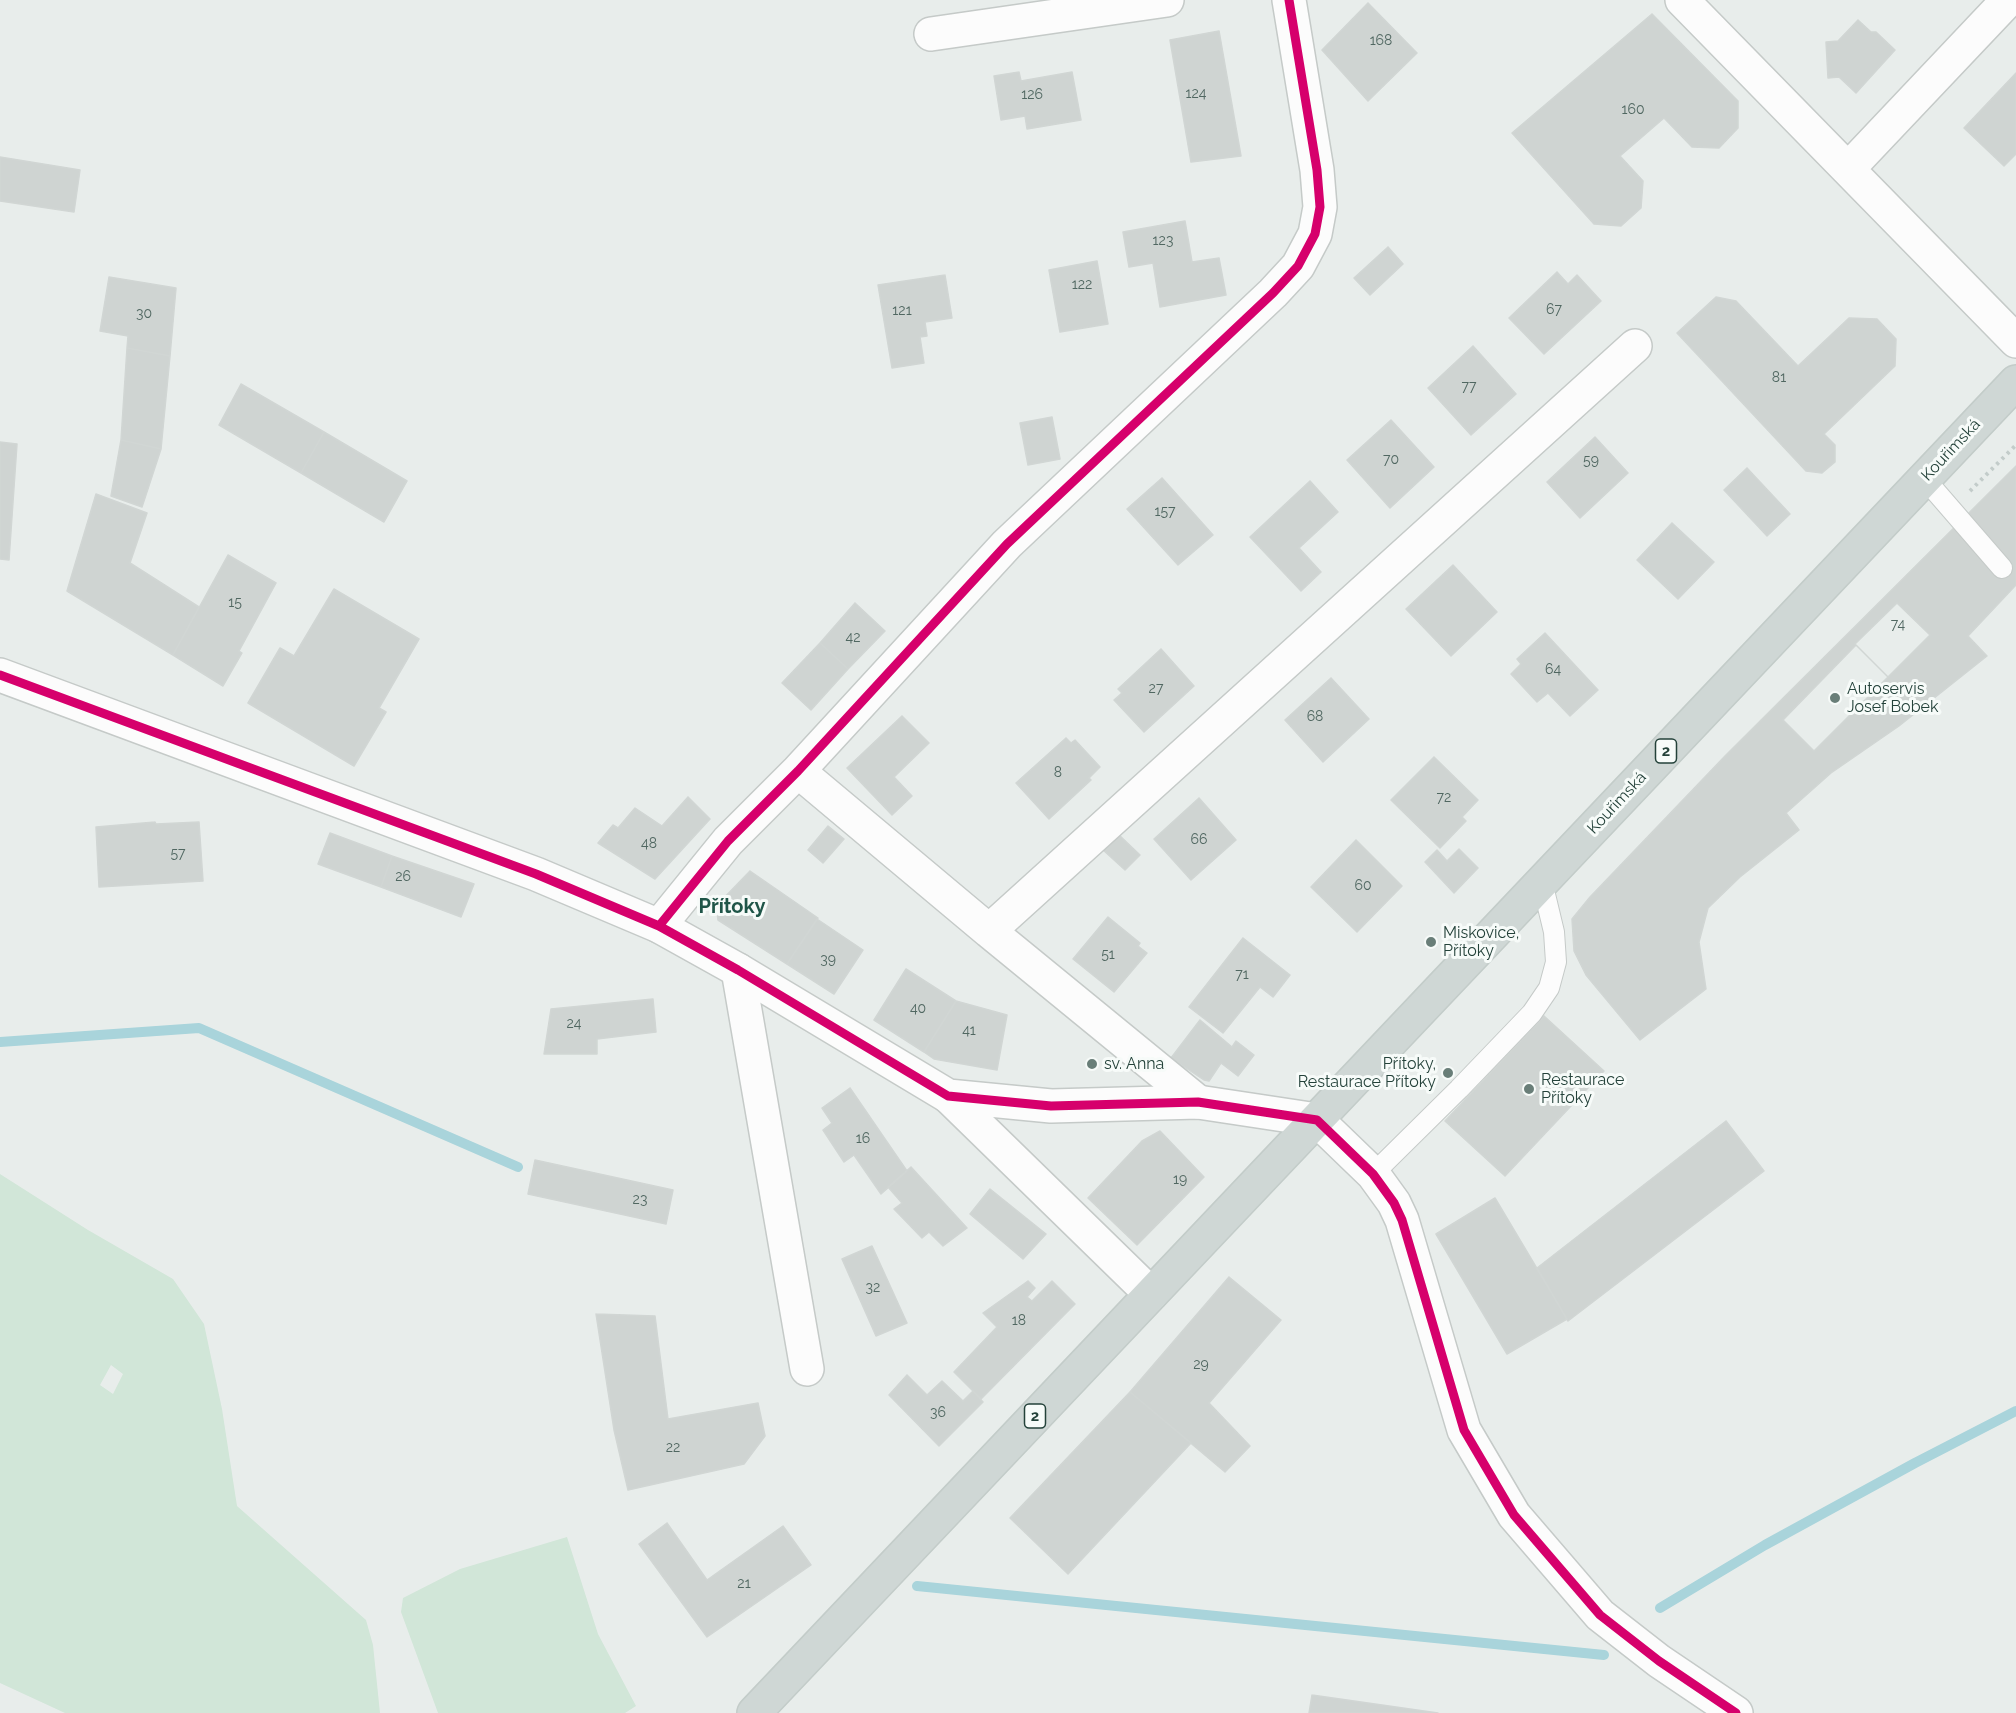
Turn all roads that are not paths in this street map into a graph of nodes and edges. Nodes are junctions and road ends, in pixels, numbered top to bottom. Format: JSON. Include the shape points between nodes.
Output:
{"nodes":[{"id":1,"x":1167,"y":0,"type":"edge"},
{"id":2,"x":1290,"y":0,"type":"edge"},
{"id":3,"x":1682,"y":0,"type":"edge"},
{"id":4,"x":2008,"y":0,"type":"edge"},
{"id":5,"x":931,"y":34,"type":"dead end"},
{"id":6,"x":1849,"y":168,"type":"junction"},
{"id":7,"x":2016,"y":341,"type":"edge"},
{"id":8,"x":1635,"y":346,"type":"dead end"},
{"id":9,"x":2016,"y":382,"type":"edge"},
{"id":10,"x":1924,"y":478,"type":"junction"},
{"id":11,"x":2002,"y":568,"type":"dead end"},
{"id":12,"x":0,"y":675,"type":"edge"},
{"id":13,"x":798,"y":771,"type":"junction"},
{"id":14,"x":1542,"y":882,"type":"junction"},
{"id":15,"x":659,"y":926,"type":"junction"},
{"id":16,"x":989,"y":931,"type":"junction"},
{"id":17,"x":738,"y":970,"type":"junction"},
{"id":18,"x":948,"y":1096,"type":"junction"},
{"id":19,"x":1198,"y":1102,"type":"junction"},
{"id":20,"x":1317,"y":1120,"type":"junction"},
{"id":21,"x":1373,"y":1174,"type":"junction"},
{"id":22,"x":1151,"y":1294,"type":"junction"},
{"id":23,"x":807,"y":1369,"type":"dead end"},
{"id":24,"x":754,"y":1713,"type":"edge"},
{"id":25,"x":1736,"y":1713,"type":"edge"}],
"edges":[{"from":1,"to":5,"type":"street"},
{"from":2,"to":13,"type":"street","via":[[1320,207],[1315,234],[1298,266],[1007,544]]},
{"from":3,"to":6,"type":"street"},
{"from":4,"to":6,"type":"street"},
{"from":6,"to":7,"type":"street"},
{"from":8,"to":16,"type":"street"},
{"from":9,"to":10,"type":"main road","name":"Kouřimská","number":"2"},
{"from":10,"to":11,"type":"lane"},
{"from":10,"to":14,"type":"main road","name":"Kouřimská","number":"2"},
{"from":12,"to":15,"type":"street","via":[[536,874]]},
{"from":13,"to":15,"type":"street","via":[[728,841]]},
{"from":13,"to":16,"type":"street"},
{"from":14,"to":20,"type":"main road","name":"Kouřimská","number":"2"},
{"from":14,"to":21,"type":"lane","via":[[1554,932],[1556,962],[1549,988],[1532,1013]]},
{"from":15,"to":17,"type":"street"},
{"from":16,"to":19,"type":"street"},
{"from":17,"to":18,"type":"street"},
{"from":17,"to":23,"type":"street"},
{"from":18,"to":19,"type":"street","via":[[1051,1106]]},
{"from":18,"to":22,"type":"street"},
{"from":19,"to":20,"type":"street"},
{"from":20,"to":21,"type":"street"},
{"from":20,"to":22,"type":"main road","number":"2"},
{"from":21,"to":25,"type":"street","via":[[1402,1220],[1464,1430],[1514,1515],[1600,1615]]},
{"from":22,"to":24,"type":"main road","number":"2"}]}
